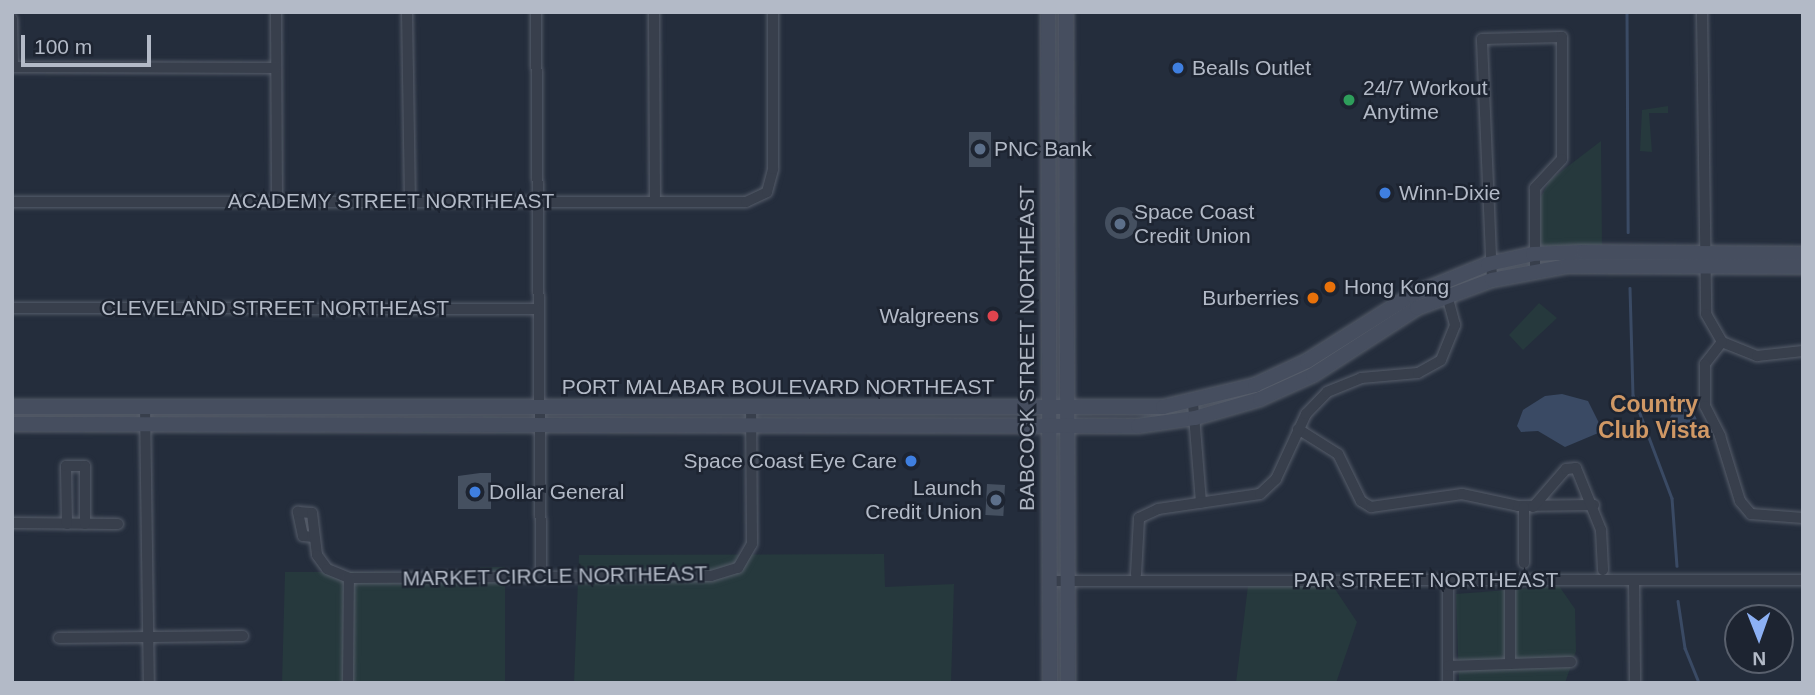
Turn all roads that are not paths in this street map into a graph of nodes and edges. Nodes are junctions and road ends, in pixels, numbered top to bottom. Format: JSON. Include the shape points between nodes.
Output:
{"nodes":[{"id":1,"x":276,"y":12,"type":"edge"},
{"id":2,"x":407,"y":12,"type":"edge"},
{"id":3,"x":536,"y":12,"type":"edge"},
{"id":4,"x":653,"y":12,"type":"edge"},
{"id":5,"x":773,"y":12,"type":"edge"},
{"id":6,"x":1048,"y":12,"type":"edge"},
{"id":7,"x":1066,"y":12,"type":"edge"},
{"id":8,"x":1702,"y":12,"type":"edge"},
{"id":9,"x":12,"y":19,"type":"edge"},
{"id":10,"x":12,"y":67,"type":"edge"},
{"id":11,"x":276,"y":68,"type":"junction"},
{"id":12,"x":410,"y":199,"type":"junction"},
{"id":13,"x":277,"y":200,"type":"junction"},
{"id":14,"x":12,"y":201,"type":"edge"},
{"id":15,"x":537,"y":202,"type":"junction"},
{"id":16,"x":655,"y":202,"type":"junction"},
{"id":17,"x":1533,"y":254,"type":"junction"},
{"id":18,"x":1803,"y":254,"type":"edge"},
{"id":19,"x":1703,"y":258,"type":"junction"},
{"id":20,"x":1488,"y":264,"type":"junction"},
{"id":21,"x":1803,"y":267,"type":"edge"},
{"id":22,"x":1535,"y":270,"type":"junction"},
{"id":23,"x":1492,"y":280,"type":"junction"},
{"id":24,"x":1444,"y":288,"type":"junction"},
{"id":25,"x":12,"y":308,"type":"edge"},
{"id":26,"x":537,"y":309,"type":"junction"},
{"id":27,"x":1722,"y":342,"type":"junction"},
{"id":28,"x":1803,"y":351,"type":"edge"},
{"id":29,"x":12,"y":407,"type":"edge"},
{"id":30,"x":145,"y":407,"type":"junction"},
{"id":31,"x":312,"y":408,"type":"junction"},
{"id":32,"x":537,"y":408,"type":"junction"},
{"id":33,"x":751,"y":408,"type":"junction"},
{"id":34,"x":1068,"y":408,"type":"junction"},
{"id":35,"x":1047,"y":409,"type":"junction"},
{"id":36,"x":1194,"y":411,"type":"junction"},
{"id":37,"x":12,"y":424,"type":"edge"},
{"id":38,"x":145,"y":424,"type":"junction"},
{"id":39,"x":537,"y":425,"type":"junction"},
{"id":40,"x":751,"y":425,"type":"junction"},
{"id":41,"x":312,"y":426,"type":"junction"},
{"id":42,"x":1047,"y":426,"type":"junction"},
{"id":43,"x":1068,"y":426,"type":"junction"},
{"id":44,"x":1298,"y":429,"type":"junction"},
{"id":45,"x":1201,"y":503,"type":"junction"},
{"id":46,"x":1594,"y":505,"type":"junction"},
{"id":47,"x":1528,"y":506,"type":"junction"},
{"id":48,"x":1803,"y":518,"type":"edge"},
{"id":49,"x":12,"y":523,"type":"edge"},
{"id":50,"x":67,"y":524,"type":"junction"},
{"id":51,"x":85,"y":524,"type":"junction"},
{"id":52,"x":118,"y":524,"type":"dead end"},
{"id":53,"x":314,"y":537,"type":"dead end"},
{"id":54,"x":1524,"y":563,"type":"dead end"},
{"id":55,"x":1603,"y":570,"type":"dead end"},
{"id":56,"x":1136,"y":574,"type":"dead end"},
{"id":57,"x":541,"y":575,"type":"junction"},
{"id":58,"x":349,"y":578,"type":"junction"},
{"id":59,"x":1448,"y":580,"type":"junction"},
{"id":60,"x":1510,"y":580,"type":"junction"},
{"id":61,"x":1634,"y":580,"type":"junction"},
{"id":62,"x":1803,"y":580,"type":"edge"},
{"id":63,"x":1050,"y":581,"type":"junction"},
{"id":64,"x":1068,"y":581,"type":"junction"},
{"id":65,"x":243,"y":636,"type":"dead end"},
{"id":66,"x":149,"y":637,"type":"junction"},
{"id":67,"x":59,"y":638,"type":"dead end"},
{"id":68,"x":1571,"y":662,"type":"dead end"},
{"id":69,"x":1510,"y":664,"type":"junction"},
{"id":70,"x":1448,"y":666,"type":"junction"},
{"id":71,"x":149,"y":683,"type":"edge"},
{"id":72,"x":348,"y":683,"type":"edge"},
{"id":73,"x":1050,"y":683,"type":"edge"},
{"id":74,"x":1068,"y":683,"type":"edge"},
{"id":75,"x":1448,"y":683,"type":"edge"},
{"id":76,"x":1635,"y":683,"type":"edge"}],
"edges":[{"from":1,"to":11,"type":"street"},
{"from":2,"to":12,"type":"street"},
{"from":3,"to":15,"type":"street"},
{"from":4,"to":16,"type":"street"},
{"from":5,"to":16,"type":"street","name":"ACADEMY STREET NORTHEAST","via":[[773,169],[767,192],[746,202]]},
{"from":6,"to":35,"type":"street","name":"BABCOCK STREET NORTHEAST"},
{"from":7,"to":34,"type":"street","name":"BABCOCK STREET NORTHEAST"},
{"from":8,"to":19,"type":"street"},
{"from":9,"to":10,"type":"street"},
{"from":10,"to":11,"type":"street"},
{"from":11,"to":13,"type":"street"},
{"from":12,"to":13,"type":"street","name":"ACADEMY STREET NORTHEAST"},
{"from":12,"to":15,"type":"street","name":"ACADEMY STREET NORTHEAST"},
{"from":13,"to":14,"type":"street","name":"ACADEMY STREET NORTHEAST"},
{"from":15,"to":16,"type":"street","name":"ACADEMY STREET NORTHEAST"},
{"from":15,"to":26,"type":"street"},
{"from":17,"to":19,"type":"street","name":"PORT MALABAR BOULEVARD NORTHEAST"},
{"from":17,"to":20,"type":"street","name":"PORT MALABAR BOULEVARD NORTHEAST"},
{"from":17,"to":20,"type":"street","via":[[1535,188],[1562,159],[1562,37],[1482,39]]},
{"from":17,"to":22,"type":"street"},
{"from":18,"to":19,"type":"street","name":"PORT MALABAR BOULEVARD NORTHEAST"},
{"from":19,"to":21,"type":"street","name":"PORT MALABAR BOULEVARD NORTHEAST"},
{"from":19,"to":22,"type":"street","name":"PORT MALABAR BOULEVARD NORTHEAST"},
{"from":19,"to":27,"type":"street","via":[[1706,314]]},
{"from":20,"to":23,"type":"street"},
{"from":20,"to":24,"type":"street","name":"PORT MALABAR BOULEVARD NORTHEAST"},
{"from":22,"to":23,"type":"street","name":"PORT MALABAR BOULEVARD NORTHEAST"},
{"from":23,"to":24,"type":"street","name":"PORT MALABAR BOULEVARD NORTHEAST"},
{"from":24,"to":36,"type":"street","name":"PORT MALABAR BOULEVARD NORTHEAST","via":[[1313,375],[1260,399]]},
{"from":24,"to":44,"type":"street","via":[[1455,325],[1441,360],[1418,373],[1338,386],[1314,402]]},
{"from":25,"to":26,"type":"street","name":"CLEVELAND STREET NORTHEAST"},
{"from":26,"to":32,"type":"street"},
{"from":27,"to":28,"type":"street","via":[[1757,356]]},
{"from":27,"to":48,"type":"street","via":[[1705,364],[1704,398],[1740,501],[1751,514]]},
{"from":29,"to":30,"type":"street","name":"PORT MALABAR BOULEVARD NORTHEAST"},
{"from":30,"to":31,"type":"street","name":"PORT MALABAR BOULEVARD NORTHEAST"},
{"from":30,"to":38,"type":"street"},
{"from":31,"to":32,"type":"street","name":"PORT MALABAR BOULEVARD NORTHEAST"},
{"from":31,"to":41,"type":"street"},
{"from":32,"to":33,"type":"street","name":"PORT MALABAR BOULEVARD NORTHEAST"},
{"from":32,"to":39,"type":"street"},
{"from":33,"to":35,"type":"street","name":"PORT MALABAR BOULEVARD NORTHEAST"},
{"from":33,"to":40,"type":"street","name":"MARKET CIRCLE NORTHEAST"},
{"from":34,"to":35,"type":"street","name":"PORT MALABAR BOULEVARD NORTHEAST"},
{"from":34,"to":36,"type":"street","name":"PORT MALABAR BOULEVARD NORTHEAST"},
{"from":34,"to":43,"type":"street","name":"BABCOCK STREET NORTHEAST"},
{"from":35,"to":42,"type":"street","name":"BABCOCK STREET NORTHEAST"},
{"from":36,"to":43,"type":"street","name":"PORT MALABAR BOULEVARD NORTHEAST"},
{"from":36,"to":45,"type":"street"},
{"from":37,"to":38,"type":"street","name":"PORT MALABAR BOULEVARD NORTHEAST"},
{"from":38,"to":41,"type":"street","name":"PORT MALABAR BOULEVARD NORTHEAST"},
{"from":38,"to":66,"type":"street"},
{"from":39,"to":40,"type":"street","name":"PORT MALABAR BOULEVARD NORTHEAST"},
{"from":39,"to":41,"type":"street","name":"PORT MALABAR BOULEVARD NORTHEAST"},
{"from":39,"to":57,"type":"street"},
{"from":40,"to":42,"type":"street","name":"PORT MALABAR BOULEVARD NORTHEAST"},
{"from":40,"to":57,"type":"street","name":"MARKET CIRCLE NORTHEAST","via":[[752,544],[738,568],[711,576]]},
{"from":42,"to":43,"type":"street","name":"PORT MALABAR BOULEVARD NORTHEAST"},
{"from":42,"to":63,"type":"street","name":"BABCOCK STREET NORTHEAST"},
{"from":43,"to":64,"type":"street","name":"BABCOCK STREET NORTHEAST"},
{"from":44,"to":45,"type":"street","via":[[1276,479],[1260,494]]},
{"from":44,"to":47,"type":"street","via":[[1338,454],[1367,506],[1462,494]]},
{"from":45,"to":56,"type":"street","via":[[1152,511],[1139,518]]},
{"from":46,"to":47,"type":"street"},
{"from":46,"to":47,"type":"street","via":[[1581,475],[1572,467]]},
{"from":46,"to":55,"type":"street"},
{"from":47,"to":54,"type":"street"},
{"from":49,"to":50,"type":"street"},
{"from":50,"to":51,"type":"street"},
{"from":50,"to":51,"type":"street","via":[[66,466],[85,466]]},
{"from":51,"to":52,"type":"street"},
{"from":53,"to":58,"type":"street","via":[[327,569]]},
{"from":57,"to":58,"type":"street","name":"MARKET CIRCLE NORTHEAST"},
{"from":58,"to":72,"type":"street"},
{"from":59,"to":60,"type":"street","name":"PAR STREET NORTHEAST"},
{"from":59,"to":64,"type":"street","name":"PAR STREET NORTHEAST"},
{"from":59,"to":70,"type":"street"},
{"from":60,"to":61,"type":"street","name":"PAR STREET NORTHEAST"},
{"from":60,"to":69,"type":"street"},
{"from":61,"to":62,"type":"street","name":"PAR STREET NORTHEAST"},
{"from":61,"to":76,"type":"street"},
{"from":63,"to":64,"type":"street","name":"PAR STREET NORTHEAST"},
{"from":63,"to":73,"type":"street","name":"BABCOCK STREET NORTHEAST"},
{"from":64,"to":74,"type":"street","name":"BABCOCK STREET NORTHEAST"},
{"from":65,"to":66,"type":"street"},
{"from":66,"to":67,"type":"street"},
{"from":66,"to":71,"type":"street"},
{"from":68,"to":69,"type":"street"},
{"from":69,"to":70,"type":"street"},
{"from":70,"to":75,"type":"street"}]}
